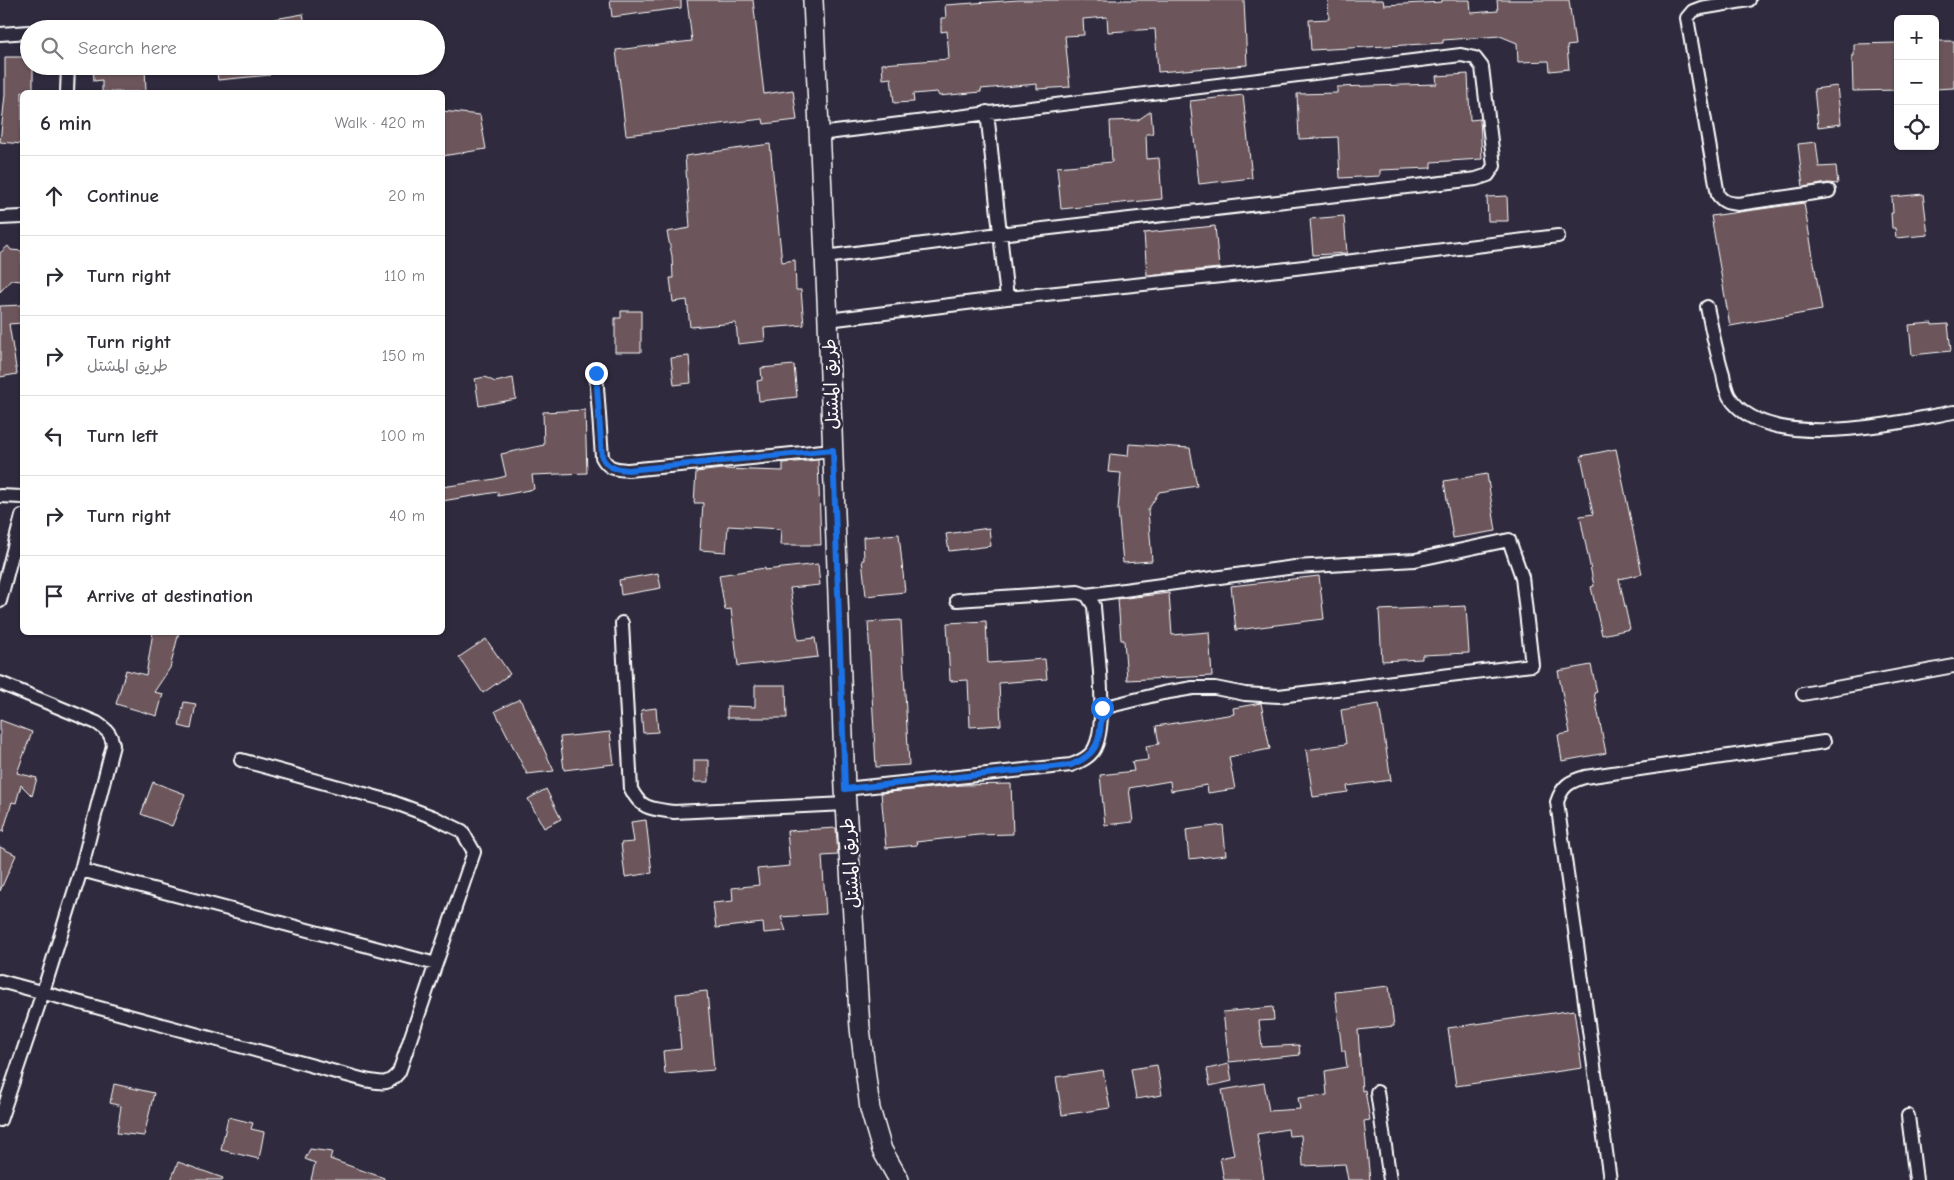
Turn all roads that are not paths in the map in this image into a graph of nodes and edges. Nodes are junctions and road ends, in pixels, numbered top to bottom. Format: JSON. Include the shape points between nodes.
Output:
{"nodes":[{"id":1,"x":815,"y":0,"type":"edge"},
{"id":2,"x":1749,"y":0,"type":"edge"},
{"id":3,"x":20,"y":33,"type":"edge"},
{"id":4,"x":0,"y":34,"type":"edge"},
{"id":5,"x":68,"y":75,"type":"edge"},
{"id":6,"x":67,"y":90,"type":"edge"},
{"id":7,"x":987,"y":112,"type":"junction"},
{"id":8,"x":819,"y":134,"type":"junction"},
{"id":9,"x":1829,"y":192,"type":"dead end"},
{"id":10,"x":20,"y":216,"type":"edge"},
{"id":11,"x":0,"y":218,"type":"edge"},
{"id":12,"x":1000,"y":234,"type":"junction"},
{"id":13,"x":1558,"y":236,"type":"dead end"},
{"id":14,"x":825,"y":257,"type":"junction"},
{"id":15,"x":1007,"y":298,"type":"junction"},
{"id":16,"x":1707,"y":307,"type":"dead end"},
{"id":17,"x":828,"y":320,"type":"junction"},
{"id":18,"x":596,"y":373,"type":"dead end"},
{"id":19,"x":1954,"y":412,"type":"edge"},
{"id":20,"x":833,"y":450,"type":"junction"},
{"id":21,"x":0,"y":496,"type":"edge"},
{"id":22,"x":20,"y":498,"type":"edge"},
{"id":23,"x":20,"y":524,"type":"edge"},
{"id":24,"x":1087,"y":596,"type":"junction"},
{"id":25,"x":956,"y":600,"type":"dead end"},
{"id":26,"x":0,"y":602,"type":"edge"},
{"id":27,"x":622,"y":623,"type":"dead end"},
{"id":28,"x":1954,"y":666,"type":"edge"},
{"id":29,"x":0,"y":683,"type":"edge"},
{"id":30,"x":1803,"y":694,"type":"dead end"},
{"id":31,"x":1102,"y":708,"type":"junction"},
{"id":32,"x":1824,"y":742,"type":"dead end"},
{"id":33,"x":240,"y":760,"type":"dead end"},
{"id":34,"x":845,"y":797,"type":"junction"},
{"id":35,"x":81,"y":870,"type":"junction"},
{"id":36,"x":436,"y":964,"type":"junction"},
{"id":37,"x":0,"y":981,"type":"edge"},
{"id":38,"x":43,"y":992,"type":"junction"},
{"id":39,"x":1377,"y":1092,"type":"dead end"},
{"id":40,"x":1908,"y":1116,"type":"dead end"},
{"id":41,"x":0,"y":1120,"type":"edge"},
{"id":42,"x":899,"y":1180,"type":"edge"},
{"id":43,"x":1390,"y":1180,"type":"edge"},
{"id":44,"x":1610,"y":1180,"type":"edge"},
{"id":45,"x":1916,"y":1180,"type":"edge"}],
"edges":[{"from":1,"to":8,"type":"main road","name":"طريق المشتل"},
{"from":2,"to":9,"type":"street","via":[[1701,8],[1687,18],[1718,195],[1728,203],[1738,204]]},
{"from":3,"to":4,"type":"street"},
{"from":5,"to":6,"type":"street"},
{"from":7,"to":8,"type":"street"},
{"from":7,"to":12,"type":"street"},
{"from":7,"to":12,"type":"street","via":[[1461,55],[1475,58],[1482,67],[1494,166],[1488,176],[1476,178]]},
{"from":8,"to":14,"type":"main road","name":"طريق المشتل"},
{"from":10,"to":11,"type":"street"},
{"from":12,"to":14,"type":"street"},
{"from":12,"to":15,"type":"street"},
{"from":13,"to":15,"type":"street"},
{"from":14,"to":17,"type":"main road","name":"طريق المشتل"},
{"from":15,"to":17,"type":"street"},
{"from":16,"to":19,"type":"street","via":[[1728,395],[1744,413],[1760,420],[1780,427],[1814,430],[1863,428]]},
{"from":17,"to":20,"type":"main road","name":"طريق المشتل"},
{"from":18,"to":20,"type":"street","via":[[602,457],[612,469]]},
{"from":20,"to":34,"type":"main road","name":"طريق المشتل"},
{"from":21,"to":22,"type":"street"},
{"from":23,"to":26,"type":"street"},
{"from":24,"to":25,"type":"street","via":[[1078,592]]},
{"from":24,"to":31,"type":"street","via":[[1094,606]]},
{"from":24,"to":31,"type":"street","via":[[1295,567],[1415,560],[1509,540],[1522,577],[1532,665],[1278,696],[1193,688]]},
{"from":27,"to":34,"type":"street","via":[[631,789],[636,799],[647,808],[674,812]]},
{"from":28,"to":30,"type":"street"},
{"from":29,"to":35,"type":"street","via":[[97,723],[112,736],[113,744]]},
{"from":31,"to":34,"type":"street","via":[[1100,738],[1093,752],[1071,765]]},
{"from":32,"to":44,"type":"street","via":[[1585,777],[1576,779],[1561,791],[1557,802]]},
{"from":33,"to":36,"type":"street","via":[[390,801],[462,831],[474,852]]},
{"from":34,"to":42,"type":"main road","name":"طريق المشتل","via":[[860,1028],[870,1109],[882,1150]]},
{"from":35,"to":36,"type":"street"},
{"from":35,"to":38,"type":"street"},
{"from":36,"to":38,"type":"street","via":[[399,1072],[392,1081],[384,1083]]},
{"from":37,"to":38,"type":"street"},
{"from":38,"to":41,"type":"street"},
{"from":39,"to":43,"type":"street"},
{"from":40,"to":45,"type":"street"}]}
